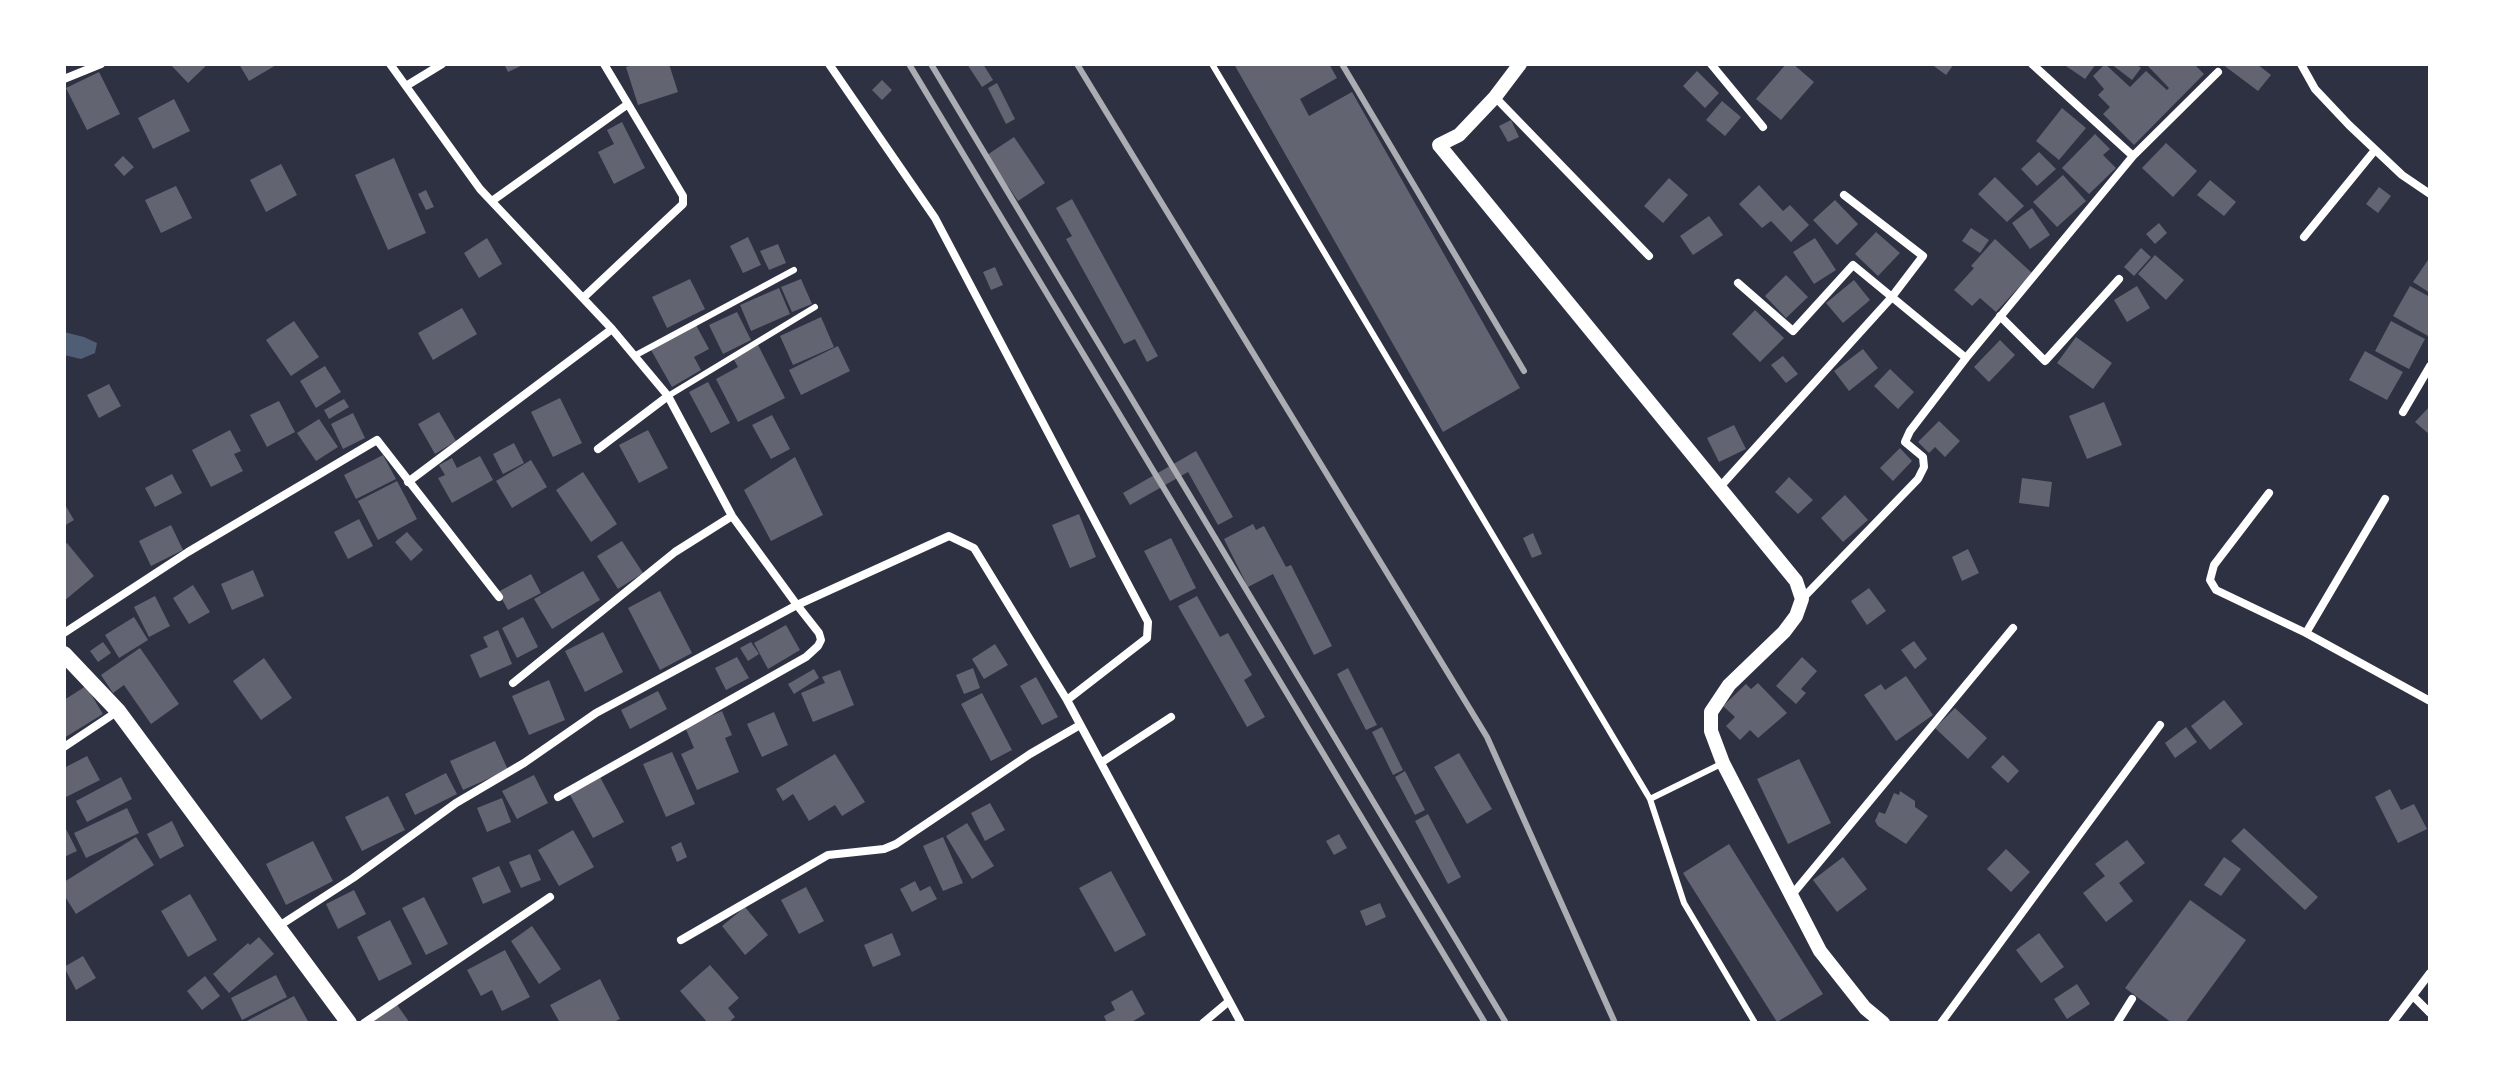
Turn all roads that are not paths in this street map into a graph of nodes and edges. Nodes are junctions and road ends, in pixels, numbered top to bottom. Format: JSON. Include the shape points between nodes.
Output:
{"nodes":[{"id":1,"x":101,"y":64,"type":"edge"},
{"id":2,"x":390,"y":64,"type":"edge"},
{"id":3,"x":442,"y":64,"type":"edge"},
{"id":4,"x":604,"y":64,"type":"edge"},
{"id":5,"x":829,"y":64,"type":"edge"},
{"id":6,"x":1212,"y":64,"type":"edge"},
{"id":7,"x":1520,"y":64,"type":"edge"},
{"id":8,"x":1711,"y":64,"type":"edge"},
{"id":9,"x":2032,"y":64,"type":"edge"},
{"id":10,"x":2301,"y":64,"type":"edge"},
{"id":11,"x":2218,"y":72,"type":"dead end"},
{"id":12,"x":64,"y":79,"type":"edge"},
{"id":13,"x":406,"y":86,"type":"junction"},
{"id":14,"x":1495,"y":97,"type":"junction"},
{"id":15,"x":628,"y":104,"type":"junction"},
{"id":16,"x":1763,"y":127,"type":"dead end"},
{"id":17,"x":2375,"y":150,"type":"junction"},
{"id":18,"x":2133,"y":156,"type":"junction"},
{"id":19,"x":2430,"y":194,"type":"edge"},
{"id":20,"x":1844,"y":195,"type":"dead end"},
{"id":21,"x":492,"y":201,"type":"junction"},
{"id":22,"x":2304,"y":237,"type":"dead end"},
{"id":23,"x":1649,"y":256,"type":"dead end"},
{"id":24,"x":794,"y":270,"type":"dead end"},
{"id":25,"x":2119,"y":279,"type":"dead end"},
{"id":26,"x":1738,"y":283,"type":"dead end"},
{"id":27,"x":583,"y":298,"type":"junction"},
{"id":28,"x":1891,"y":298,"type":"junction"},
{"id":29,"x":815,"y":307,"type":"dead end"},
{"id":30,"x":2000,"y":316,"type":"junction"},
{"id":31,"x":612,"y":329,"type":"junction"},
{"id":32,"x":636,"y":355,"type":"junction"},
{"id":33,"x":1966,"y":358,"type":"junction"},
{"id":34,"x":2430,"y":366,"type":"edge"},
{"id":35,"x":668,"y":396,"type":"junction"},
{"id":36,"x":2403,"y":412,"type":"dead end"},
{"id":37,"x":598,"y":449,"type":"dead end"},
{"id":38,"x":408,"y":482,"type":"junction"},
{"id":39,"x":1719,"y":489,"type":"junction"},
{"id":40,"x":2269,"y":493,"type":"dead end"},
{"id":41,"x":2385,"y":499,"type":"dead end"},
{"id":42,"x":732,"y":516,"type":"junction"},
{"id":43,"x":499,"y":597,"type":"dead end"},
{"id":44,"x":1802,"y":599,"type":"junction"},
{"id":45,"x":797,"y":605,"type":"junction"},
{"id":46,"x":2013,"y":628,"type":"dead end"},
{"id":47,"x":64,"y":633,"type":"edge"},
{"id":48,"x":2306,"y":633,"type":"junction"},
{"id":49,"x":64,"y":654,"type":"edge"},
{"id":50,"x":513,"y":683,"type":"dead end"},
{"id":51,"x":1067,"y":700,"type":"junction"},
{"id":52,"x":2430,"y":701,"type":"edge"},
{"id":53,"x":118,"y":711,"type":"junction"},
{"id":54,"x":1171,"y":717,"type":"dead end"},
{"id":55,"x":1080,"y":725,"type":"junction"},
{"id":56,"x":2160,"y":725,"type":"dead end"},
{"id":57,"x":64,"y":747,"type":"edge"},
{"id":58,"x":1102,"y":762,"type":"junction"},
{"id":59,"x":1723,"y":763,"type":"junction"},
{"id":60,"x":558,"y":797,"type":"dead end"},
{"id":61,"x":1650,"y":799,"type":"junction"},
{"id":62,"x":550,"y":897,"type":"dead end"},
{"id":63,"x":1791,"y":897,"type":"junction"},
{"id":64,"x":279,"y":926,"type":"junction"},
{"id":65,"x":681,"y":940,"type":"dead end"},
{"id":66,"x":2430,"y":973,"type":"edge"},
{"id":67,"x":2414,"y":997,"type":"junction"},
{"id":68,"x":2132,"y":999,"type":"dead end"},
{"id":69,"x":1228,"y":1002,"type":"junction"},
{"id":70,"x":2430,"y":1013,"type":"edge"},
{"id":71,"x":349,"y":1023,"type":"edge"},
{"id":72,"x":364,"y":1023,"type":"edge"},
{"id":73,"x":1203,"y":1023,"type":"edge"},
{"id":74,"x":1241,"y":1023,"type":"edge"},
{"id":75,"x":1755,"y":1023,"type":"edge"},
{"id":76,"x":1883,"y":1023,"type":"edge"},
{"id":77,"x":1941,"y":1023,"type":"edge"},
{"id":78,"x":2117,"y":1023,"type":"edge"},
{"id":79,"x":2392,"y":1023,"type":"edge"}],
"edges":[{"from":1,"to":12,"type":"street"},
{"from":2,"to":13,"type":"street"},
{"from":3,"to":13,"type":"street"},
{"from":4,"to":15,"type":"street"},
{"from":5,"to":51,"type":"street","via":[[935,218],[1148,622],[1147,638]]},
{"from":6,"to":61,"type":"lane"},
{"from":7,"to":14,"type":"street"},
{"from":8,"to":16,"type":"street"},
{"from":9,"to":18,"type":"street"},
{"from":10,"to":17,"type":"street","via":[[2315,89]]},
{"from":11,"to":18,"type":"street"},
{"from":13,"to":21,"type":"street"},
{"from":14,"to":23,"type":"street"},
{"from":14,"to":39,"type":"street","via":[[1459,135],[1439,145]]},
{"from":15,"to":21,"type":"street"},
{"from":15,"to":27,"type":"street","via":[[683,204]]},
{"from":17,"to":19,"type":"street"},
{"from":17,"to":22,"type":"street"},
{"from":18,"to":30,"type":"street"},
{"from":20,"to":28,"type":"street","via":[[1923,256]]},
{"from":21,"to":27,"type":"street"},
{"from":24,"to":32,"type":"lane"},
{"from":25,"to":30,"type":"street","via":[[2045,361]]},
{"from":26,"to":28,"type":"street","via":[[1793,331],[1853,265]]},
{"from":27,"to":31,"type":"street"},
{"from":28,"to":33,"type":"street"},
{"from":28,"to":39,"type":"street"},
{"from":29,"to":35,"type":"lane"},
{"from":30,"to":33,"type":"street"},
{"from":31,"to":32,"type":"street"},
{"from":31,"to":38,"type":"street"},
{"from":32,"to":35,"type":"street"},
{"from":33,"to":44,"type":"street","via":[[1905,442],[1923,457],[1918,479]]},
{"from":34,"to":36,"type":"street"},
{"from":35,"to":37,"type":"street"},
{"from":35,"to":42,"type":"street"},
{"from":38,"to":43,"type":"street"},
{"from":38,"to":47,"type":"street","via":[[377,440]]},
{"from":39,"to":44,"type":"street","via":[[1796,581]]},
{"from":40,"to":48,"type":"street","via":[[2214,565],[2210,580],[2216,590]]},
{"from":41,"to":48,"type":"street"},
{"from":42,"to":45,"type":"street"},
{"from":42,"to":50,"type":"street","via":[[675,552]]},
{"from":44,"to":59,"type":"street","via":[[1784,632],[1729,685],[1711,712],[1711,731]]},
{"from":45,"to":51,"type":"street","via":[[949,536],[974,548]]},
{"from":45,"to":60,"type":"street","via":[[819,633],[814,652]]},
{"from":45,"to":64,"type":"street","via":[[596,713]]},
{"from":46,"to":63,"type":"street"},
{"from":48,"to":52,"type":"street"},
{"from":49,"to":53,"type":"main road"},
{"from":51,"to":55,"type":"street"},
{"from":53,"to":57,"type":"street"},
{"from":53,"to":64,"type":"main road"},
{"from":54,"to":58,"type":"street"},
{"from":55,"to":58,"type":"street"},
{"from":55,"to":65,"type":"street","via":[[896,844],[828,855]]},
{"from":56,"to":77,"type":"street"},
{"from":58,"to":69,"type":"street"},
{"from":59,"to":61,"type":"lane"},
{"from":59,"to":63,"type":"street"},
{"from":61,"to":75,"type":"lane","via":[[1684,903]]},
{"from":62,"to":72,"type":"street"},
{"from":63,"to":76,"type":"street","via":[[1820,951]]},
{"from":64,"to":71,"type":"main road"},
{"from":66,"to":67,"type":"street"},
{"from":67,"to":70,"type":"street"},
{"from":67,"to":79,"type":"street"},
{"from":68,"to":78,"type":"street"},
{"from":69,"to":73,"type":"street"},
{"from":69,"to":74,"type":"street"}]}
